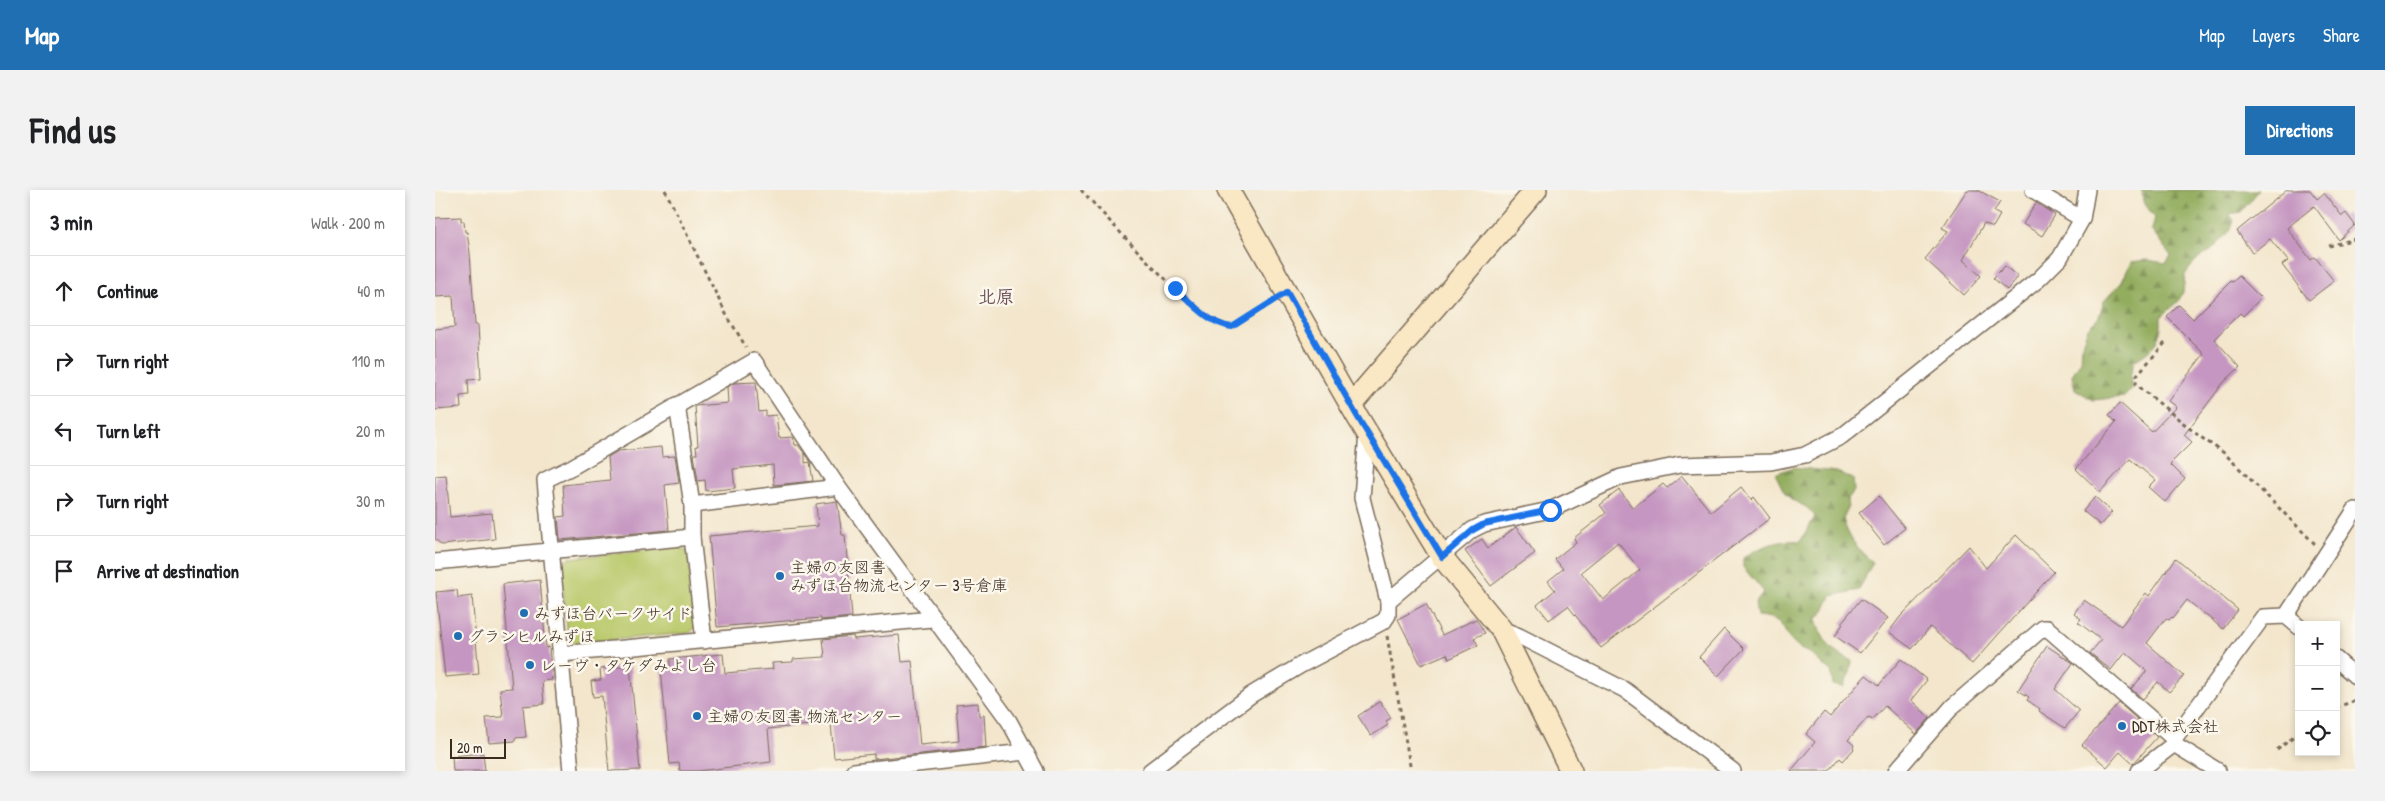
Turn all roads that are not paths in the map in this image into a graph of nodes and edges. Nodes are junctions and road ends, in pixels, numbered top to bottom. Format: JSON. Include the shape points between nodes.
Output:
{"nodes":[{"id":1,"x":1228,"y":190,"type":"edge"},
{"id":2,"x":1535,"y":190,"type":"edge"},
{"id":3,"x":2033,"y":190,"type":"edge"},
{"id":4,"x":2087,"y":190,"type":"edge"},
{"id":5,"x":2082,"y":219,"type":"junction"},
{"id":6,"x":677,"y":405,"type":"junction"},
{"id":7,"x":1351,"y":405,"type":"junction"},
{"id":8,"x":1367,"y":432,"type":"junction"},
{"id":9,"x":838,"y":487,"type":"junction"},
{"id":10,"x":692,"y":504,"type":"junction"},
{"id":11,"x":2355,"y":510,"type":"edge"},
{"id":12,"x":692,"y":537,"type":"junction"},
{"id":13,"x":551,"y":552,"type":"junction"},
{"id":14,"x":1442,"y":557,"type":"junction"},
{"id":15,"x":435,"y":562,"type":"edge"},
{"id":16,"x":1388,"y":601,"type":"junction"},
{"id":17,"x":2286,"y":616,"type":"junction"},
{"id":18,"x":932,"y":618,"type":"junction"},
{"id":19,"x":2295,"y":624,"type":"edge"},
{"id":20,"x":1501,"y":629,"type":"junction"},
{"id":21,"x":704,"y":641,"type":"junction"},
{"id":22,"x":561,"y":654,"type":"junction"},
{"id":23,"x":2340,"y":663,"type":"edge"},
{"id":24,"x":2355,"y":676,"type":"edge"},
{"id":25,"x":2174,"y":742,"type":"junction"},
{"id":26,"x":1025,"y":752,"type":"junction"},
{"id":27,"x":571,"y":771,"type":"edge"},
{"id":28,"x":854,"y":771,"type":"edge"},
{"id":29,"x":1036,"y":771,"type":"edge"},
{"id":30,"x":1150,"y":771,"type":"edge"},
{"id":31,"x":1571,"y":771,"type":"edge"},
{"id":32,"x":1733,"y":771,"type":"edge"},
{"id":33,"x":1896,"y":771,"type":"edge"},
{"id":34,"x":2139,"y":771,"type":"edge"},
{"id":35,"x":2218,"y":771,"type":"edge"}],
"edges":[{"from":1,"to":7,"type":"street"},
{"from":2,"to":7,"type":"street"},
{"from":3,"to":5,"type":"street"},
{"from":4,"to":5,"type":"street"},
{"from":5,"to":14,"type":"street","via":[[2060,258],[2039,279],[1842,436],[1805,455],[1771,462],[1680,465],[1621,477],[1550,510],[1484,524]]},
{"from":6,"to":9,"type":"street","via":[[754,360]]},
{"from":6,"to":10,"type":"street"},
{"from":6,"to":13,"type":"street","via":[[545,480]]},
{"from":7,"to":8,"type":"street"},
{"from":8,"to":14,"type":"street"},
{"from":8,"to":16,"type":"street","via":[[1362,498]]},
{"from":9,"to":10,"type":"street"},
{"from":9,"to":18,"type":"street"},
{"from":10,"to":12,"type":"street"},
{"from":11,"to":17,"type":"street"},
{"from":12,"to":13,"type":"street"},
{"from":12,"to":21,"type":"street"},
{"from":13,"to":15,"type":"street"},
{"from":13,"to":22,"type":"street"},
{"from":14,"to":16,"type":"street"},
{"from":14,"to":20,"type":"street"},
{"from":16,"to":30,"type":"street","via":[[1388,615],[1384,621],[1251,695]]},
{"from":17,"to":19,"type":"street"},
{"from":17,"to":25,"type":"street","via":[[2263,617]]},
{"from":18,"to":21,"type":"street"},
{"from":18,"to":26,"type":"street","via":[[1009,721]]},
{"from":20,"to":31,"type":"street"},
{"from":20,"to":32,"type":"street","via":[[1625,690]]},
{"from":21,"to":22,"type":"street"},
{"from":22,"to":27,"type":"street"},
{"from":23,"to":24,"type":"street"},
{"from":25,"to":33,"type":"street","via":[[2047,628],[2043,628],[1953,706]]},
{"from":25,"to":34,"type":"street"},
{"from":25,"to":35,"type":"street"},
{"from":26,"to":28,"type":"street"},
{"from":26,"to":29,"type":"street"}]}
